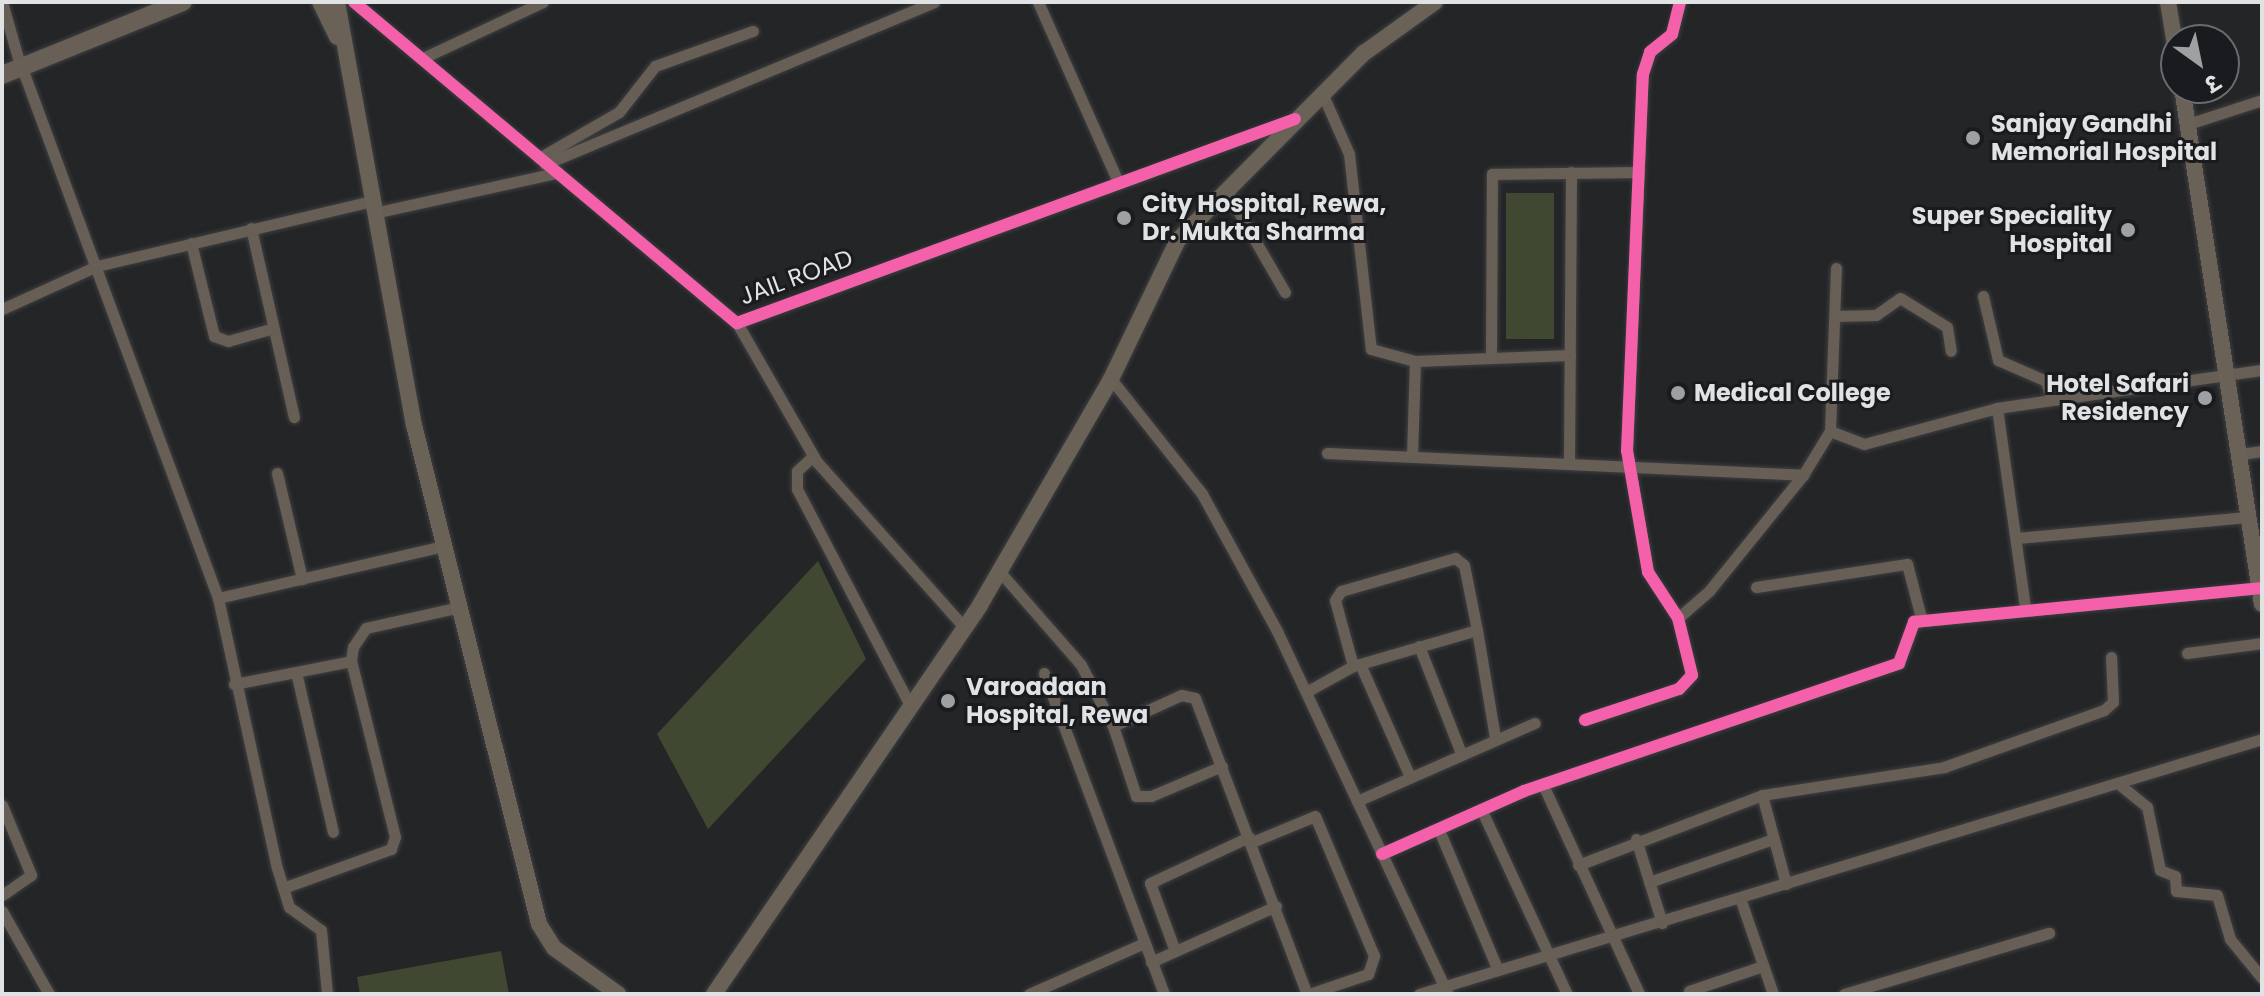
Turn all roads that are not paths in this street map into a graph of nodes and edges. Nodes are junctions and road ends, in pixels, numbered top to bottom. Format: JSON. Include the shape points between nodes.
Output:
{"nodes":[{"id":1,"x":2,"y":2,"type":"edge"},
{"id":2,"x":157,"y":2,"type":"edge"},
{"id":3,"x":183,"y":2,"type":"edge"},
{"id":4,"x":320,"y":2,"type":"edge"},
{"id":5,"x":337,"y":2,"type":"edge"},
{"id":6,"x":354,"y":2,"type":"edge"},
{"id":7,"x":934,"y":2,"type":"edge"},
{"id":8,"x":1038,"y":2,"type":"edge"},
{"id":9,"x":1435,"y":2,"type":"edge"},
{"id":10,"x":1680,"y":2,"type":"edge"},
{"id":11,"x":2168,"y":2,"type":"edge"},
{"id":12,"x":545,"y":3,"type":"edge"},
{"id":13,"x":2172,"y":24,"type":"edge"},
{"id":14,"x":753,"y":31,"type":"dead end"},
{"id":15,"x":341,"y":45,"type":"junction"},
{"id":16,"x":425,"y":57,"type":"junction"},
{"id":17,"x":14,"y":63,"type":"edge"},
{"id":18,"x":2,"y":75,"type":"edge"},
{"id":19,"x":1322,"y":93,"type":"junction"},
{"id":20,"x":2262,"y":100,"type":"edge"},
{"id":21,"x":2185,"y":104,"type":"edge"},
{"id":22,"x":1295,"y":119,"type":"junction"},
{"id":23,"x":2188,"y":124,"type":"junction"},
{"id":24,"x":542,"y":161,"type":"junction"},
{"id":25,"x":1571,"y":172,"type":"junction"},
{"id":26,"x":1636,"y":172,"type":"junction"},
{"id":27,"x":556,"y":173,"type":"junction"},
{"id":28,"x":1118,"y":182,"type":"junction"},
{"id":29,"x":1226,"y":190,"type":"junction"},
{"id":30,"x":373,"y":207,"type":"junction"},
{"id":31,"x":251,"y":228,"type":"junction"},
{"id":32,"x":191,"y":243,"type":"junction"},
{"id":33,"x":97,"y":266,"type":"junction"},
{"id":34,"x":1836,"y":268,"type":"dead end"},
{"id":35,"x":1285,"y":292,"type":"dead end"},
{"id":36,"x":1983,"y":296,"type":"dead end"},
{"id":37,"x":2,"y":309,"type":"edge"},
{"id":38,"x":1835,"y":316,"type":"junction"},
{"id":39,"x":737,"y":323,"type":"junction"},
{"id":40,"x":270,"y":329,"type":"junction"},
{"id":41,"x":1951,"y":351,"type":"dead end"},
{"id":42,"x":1491,"y":355,"type":"junction"},
{"id":43,"x":1570,"y":355,"type":"junction"},
{"id":44,"x":1415,"y":361,"type":"junction"},
{"id":45,"x":2262,"y":370,"type":"edge"},
{"id":46,"x":2229,"y":376,"type":"junction"},
{"id":47,"x":1111,"y":379,"type":"junction"},
{"id":48,"x":2051,"y":399,"type":"junction"},
{"id":49,"x":1997,"y":408,"type":"junction"},
{"id":50,"x":294,"y":417,"type":"dead end"},
{"id":51,"x":1830,"y":431,"type":"junction"},
{"id":52,"x":2262,"y":451,"type":"edge"},
{"id":53,"x":1327,"y":453,"type":"dead end"},
{"id":54,"x":2241,"y":454,"type":"junction"},
{"id":55,"x":813,"y":456,"type":"junction"},
{"id":56,"x":1412,"y":456,"type":"junction"},
{"id":57,"x":1569,"y":461,"type":"junction"},
{"id":58,"x":1627,"y":462,"type":"junction"},
{"id":59,"x":277,"y":473,"type":"dead end"},
{"id":60,"x":1803,"y":475,"type":"junction"},
{"id":61,"x":2250,"y":517,"type":"junction"},
{"id":62,"x":2017,"y":538,"type":"junction"},
{"id":63,"x":444,"y":546,"type":"junction"},
{"id":64,"x":1000,"y":572,"type":"junction"},
{"id":65,"x":302,"y":579,"type":"junction"},
{"id":66,"x":1756,"y":587,"type":"dead end"},
{"id":67,"x":2261,"y":596,"type":"edge"},
{"id":68,"x":218,"y":598,"type":"junction"},
{"id":69,"x":460,"y":607,"type":"junction"},
{"id":70,"x":2025,"y":608,"type":"junction"},
{"id":71,"x":1678,"y":618,"type":"junction"},
{"id":72,"x":1922,"y":621,"type":"junction"},
{"id":73,"x":965,"y":628,"type":"junction"},
{"id":74,"x":1477,"y":630,"type":"junction"},
{"id":75,"x":2262,"y":643,"type":"edge"},
{"id":76,"x":1419,"y":646,"type":"junction"},
{"id":77,"x":2187,"y":653,"type":"dead end"},
{"id":78,"x":2111,"y":657,"type":"dead end"},
{"id":79,"x":351,"y":661,"type":"junction"},
{"id":80,"x":1357,"y":665,"type":"junction"},
{"id":81,"x":296,"y":672,"type":"junction"},
{"id":82,"x":1044,"y":673,"type":"dead end"},
{"id":83,"x":234,"y":684,"type":"junction"},
{"id":84,"x":1306,"y":692,"type":"junction"},
{"id":85,"x":911,"y":707,"type":"junction"},
{"id":86,"x":1585,"y":720,"type":"dead end"},
{"id":87,"x":1535,"y":723,"type":"dead end"},
{"id":88,"x":1113,"y":726,"type":"junction"},
{"id":89,"x":1495,"y":738,"type":"junction"},
{"id":90,"x":2262,"y":739,"type":"edge"},
{"id":91,"x":1461,"y":753,"type":"junction"},
{"id":92,"x":1222,"y":766,"type":"junction"},
{"id":93,"x":1410,"y":777,"type":"junction"},
{"id":94,"x":2120,"y":785,"type":"junction"},
{"id":95,"x":1544,"y":787,"type":"junction"},
{"id":96,"x":1762,"y":795,"type":"junction"},
{"id":97,"x":1357,"y":801,"type":"junction"},
{"id":98,"x":2,"y":805,"type":"edge"},
{"id":99,"x":1482,"y":811,"type":"junction"},
{"id":100,"x":1439,"y":830,"type":"junction"},
{"id":101,"x":333,"y":832,"type":"dead end"},
{"id":102,"x":1250,"y":839,"type":"junction"},
{"id":103,"x":1636,"y":839,"type":"junction"},
{"id":104,"x":1773,"y":839,"type":"junction"},
{"id":105,"x":1382,"y":854,"type":"junction"},
{"id":106,"x":1578,"y":865,"type":"junction"},
{"id":107,"x":1649,"y":882,"type":"junction"},
{"id":108,"x":1786,"y":884,"type":"junction"},
{"id":109,"x":283,"y":888,"type":"junction"},
{"id":110,"x":2,"y":895,"type":"edge"},
{"id":111,"x":1740,"y":898,"type":"junction"},
{"id":112,"x":1276,"y":906,"type":"junction"},
{"id":113,"x":2,"y":911,"type":"edge"},
{"id":114,"x":1662,"y":923,"type":"junction"},
{"id":115,"x":2049,"y":933,"type":"dead end"},
{"id":116,"x":1610,"y":940,"type":"junction"},
{"id":117,"x":1144,"y":943,"type":"junction"},
{"id":118,"x":1175,"y":951,"type":"junction"},
{"id":119,"x":1546,"y":954,"type":"junction"},
{"id":120,"x":1151,"y":962,"type":"junction"},
{"id":121,"x":1763,"y":966,"type":"junction"},
{"id":122,"x":1497,"y":968,"type":"junction"},
{"id":123,"x":2262,"y":978,"type":"edge"},
{"id":124,"x":1446,"y":990,"type":"edge"},
{"id":125,"x":1689,"y":991,"type":"dead end"},
{"id":126,"x":49,"y":994,"type":"edge"},
{"id":127,"x":327,"y":994,"type":"edge"},
{"id":128,"x":618,"y":994,"type":"edge"},
{"id":129,"x":714,"y":994,"type":"edge"},
{"id":130,"x":1029,"y":994,"type":"edge"},
{"id":131,"x":1164,"y":994,"type":"edge"},
{"id":132,"x":1308,"y":994,"type":"edge"},
{"id":133,"x":1419,"y":994,"type":"edge"},
{"id":134,"x":1567,"y":994,"type":"edge"},
{"id":135,"x":1639,"y":994,"type":"edge"},
{"id":136,"x":1773,"y":994,"type":"edge"},
{"id":137,"x":1844,"y":994,"type":"edge"}],
"edges":[{"from":1,"to":17,"type":"street"},
{"from":2,"to":17,"type":"main road"},
{"from":3,"to":17,"type":"main road"},
{"from":4,"to":15,"type":"main road"},
{"from":5,"to":15,"type":"main road"},
{"from":6,"to":16,"type":"street","name":"JAIL ROAD"},
{"from":7,"to":24,"type":"street"},
{"from":8,"to":28,"type":"street"},
{"from":9,"to":19,"type":"main road"},
{"from":10,"to":26,"type":"street","via":[[1672,34],[1646,59]]},
{"from":11,"to":13,"type":"main road"},
{"from":12,"to":16,"type":"street"},
{"from":14,"to":24,"type":"street","via":[[655,66],[619,112]]},
{"from":15,"to":30,"type":"main road"},
{"from":16,"to":24,"type":"street","name":"JAIL ROAD"},
{"from":17,"to":18,"type":"main road"},
{"from":17,"to":33,"type":"street"},
{"from":19,"to":22,"type":"main road"},
{"from":19,"to":44,"type":"street","via":[[1349,154],[1371,349]]},
{"from":20,"to":23,"type":"street"},
{"from":21,"to":23,"type":"main road"},
{"from":22,"to":28,"type":"street","name":"JAIL ROAD"},
{"from":22,"to":29,"type":"main road"},
{"from":23,"to":46,"type":"main road"},
{"from":24,"to":27,"type":"street","name":"JAIL ROAD"},
{"from":25,"to":26,"type":"street"},
{"from":25,"to":42,"type":"street","via":[[1492,174],[1488,181]]},
{"from":25,"to":43,"type":"street"},
{"from":26,"to":58,"type":"street"},
{"from":27,"to":30,"type":"street"},
{"from":27,"to":39,"type":"street","name":"JAIL ROAD"},
{"from":28,"to":39,"type":"street","name":"JAIL ROAD"},
{"from":29,"to":35,"type":"street"},
{"from":29,"to":47,"type":"main road","via":[[1178,240]]},
{"from":30,"to":31,"type":"street"},
{"from":30,"to":63,"type":"main road"},
{"from":31,"to":32,"type":"street"},
{"from":31,"to":40,"type":"street"},
{"from":32,"to":33,"type":"street"},
{"from":32,"to":40,"type":"street","via":[[214,336],[228,341]]},
{"from":33,"to":37,"type":"street"},
{"from":33,"to":68,"type":"street"},
{"from":34,"to":38,"type":"street"},
{"from":36,"to":48,"type":"street","via":[[1998,360],[2046,381]]},
{"from":38,"to":41,"type":"street","via":[[1876,315],[1900,298],[1947,327]]},
{"from":38,"to":51,"type":"street"},
{"from":39,"to":55,"type":"street"},
{"from":40,"to":50,"type":"street"},
{"from":42,"to":43,"type":"street"},
{"from":42,"to":44,"type":"street"},
{"from":43,"to":57,"type":"street"},
{"from":44,"to":56,"type":"street"},
{"from":45,"to":46,"type":"street"},
{"from":46,"to":48,"type":"street"},
{"from":46,"to":54,"type":"main road"},
{"from":47,"to":64,"type":"main road"},
{"from":47,"to":84,"type":"street","via":[[1202,494]]},
{"from":48,"to":49,"type":"street"},
{"from":49,"to":51,"type":"street","via":[[1864,444]]},
{"from":49,"to":62,"type":"street"},
{"from":51,"to":60,"type":"street"},
{"from":52,"to":54,"type":"street"},
{"from":53,"to":56,"type":"street"},
{"from":54,"to":61,"type":"main road"},
{"from":55,"to":73,"type":"street"},
{"from":55,"to":85,"type":"street","via":[[797,471],[797,489]]},
{"from":56,"to":57,"type":"street"},
{"from":57,"to":58,"type":"street"},
{"from":58,"to":60,"type":"street"},
{"from":58,"to":71,"type":"street","via":[[1648,572]]},
{"from":59,"to":65,"type":"street"},
{"from":60,"to":71,"type":"street","via":[[1709,591]]},
{"from":61,"to":62,"type":"street"},
{"from":61,"to":67,"type":"main road"},
{"from":62,"to":70,"type":"street"},
{"from":63,"to":65,"type":"street"},
{"from":63,"to":69,"type":"main road"},
{"from":64,"to":73,"type":"main road"},
{"from":64,"to":88,"type":"street","via":[[1081,665]]},
{"from":65,"to":68,"type":"street"},
{"from":66,"to":72,"type":"street","via":[[1907,564]]},
{"from":67,"to":70,"type":"street"},
{"from":68,"to":83,"type":"street"},
{"from":69,"to":79,"type":"street","via":[[366,628]]},
{"from":69,"to":128,"type":"main road","via":[[539,924],[554,948]]},
{"from":70,"to":72,"type":"street"},
{"from":71,"to":86,"type":"street","via":[[1693,669],[1688,683]]},
{"from":72,"to":95,"type":"street","via":[[1908,626],[1907,653],[1899,663]]},
{"from":73,"to":85,"type":"main road"},
{"from":74,"to":76,"type":"street"},
{"from":74,"to":80,"type":"street","via":[[1464,565],[1455,558],[1341,591],[1335,600]]},
{"from":74,"to":89,"type":"street"},
{"from":75,"to":77,"type":"street"},
{"from":76,"to":80,"type":"street"},
{"from":76,"to":91,"type":"street"},
{"from":78,"to":96,"type":"street","via":[[2113,702],[2104,710],[1944,767]]},
{"from":79,"to":81,"type":"street"},
{"from":79,"to":109,"type":"street","via":[[395,837],[380,858]]},
{"from":80,"to":84,"type":"street"},
{"from":80,"to":93,"type":"street"},
{"from":81,"to":83,"type":"street"},
{"from":81,"to":101,"type":"street"},
{"from":82,"to":117,"type":"street"},
{"from":83,"to":109,"type":"street"},
{"from":84,"to":97,"type":"street"},
{"from":85,"to":129,"type":"main road"},
{"from":87,"to":89,"type":"street"},
{"from":88,"to":92,"type":"street","via":[[1190,694]]},
{"from":88,"to":92,"type":"street","via":[[1136,796],[1143,799]]},
{"from":89,"to":91,"type":"street"},
{"from":90,"to":94,"type":"street","via":[[2147,770]]},
{"from":91,"to":93,"type":"street"},
{"from":92,"to":102,"type":"street"},
{"from":93,"to":97,"type":"street"},
{"from":94,"to":108,"type":"street"},
{"from":94,"to":123,"type":"street","via":[[2147,807],[2160,870],[2175,876],[2176,891],[2217,895],[2230,939]]},
{"from":95,"to":99,"type":"street"},
{"from":95,"to":106,"type":"street"},
{"from":96,"to":103,"type":"street"},
{"from":96,"to":104,"type":"street"},
{"from":97,"to":105,"type":"street"},
{"from":98,"to":110,"type":"street","via":[[31,875]]},
{"from":99,"to":100,"type":"street"},
{"from":99,"to":119,"type":"street"},
{"from":100,"to":105,"type":"street"},
{"from":100,"to":122,"type":"street"},
{"from":102,"to":112,"type":"street"},
{"from":102,"to":118,"type":"street","via":[[1150,883]]},
{"from":102,"to":132,"type":"street","via":[[1315,816],[1374,956],[1368,974]]},
{"from":103,"to":106,"type":"street"},
{"from":103,"to":107,"type":"street"},
{"from":104,"to":107,"type":"street"},
{"from":104,"to":108,"type":"street"},
{"from":105,"to":124,"type":"street"},
{"from":106,"to":116,"type":"street"},
{"from":107,"to":114,"type":"street"},
{"from":108,"to":111,"type":"street"},
{"from":109,"to":127,"type":"street","via":[[291,910],[321,930]]},
{"from":111,"to":114,"type":"street"},
{"from":111,"to":121,"type":"street"},
{"from":112,"to":118,"type":"street"},
{"from":112,"to":132,"type":"street"},
{"from":113,"to":126,"type":"street"},
{"from":114,"to":116,"type":"street"},
{"from":115,"to":137,"type":"street"},
{"from":116,"to":119,"type":"street"},
{"from":116,"to":135,"type":"street"},
{"from":117,"to":120,"type":"street"},
{"from":117,"to":130,"type":"street"},
{"from":118,"to":120,"type":"street"},
{"from":119,"to":122,"type":"street"},
{"from":119,"to":134,"type":"street"},
{"from":120,"to":131,"type":"street"},
{"from":121,"to":125,"type":"street"},
{"from":121,"to":136,"type":"street"},
{"from":122,"to":124,"type":"street"},
{"from":124,"to":133,"type":"street"}]}
